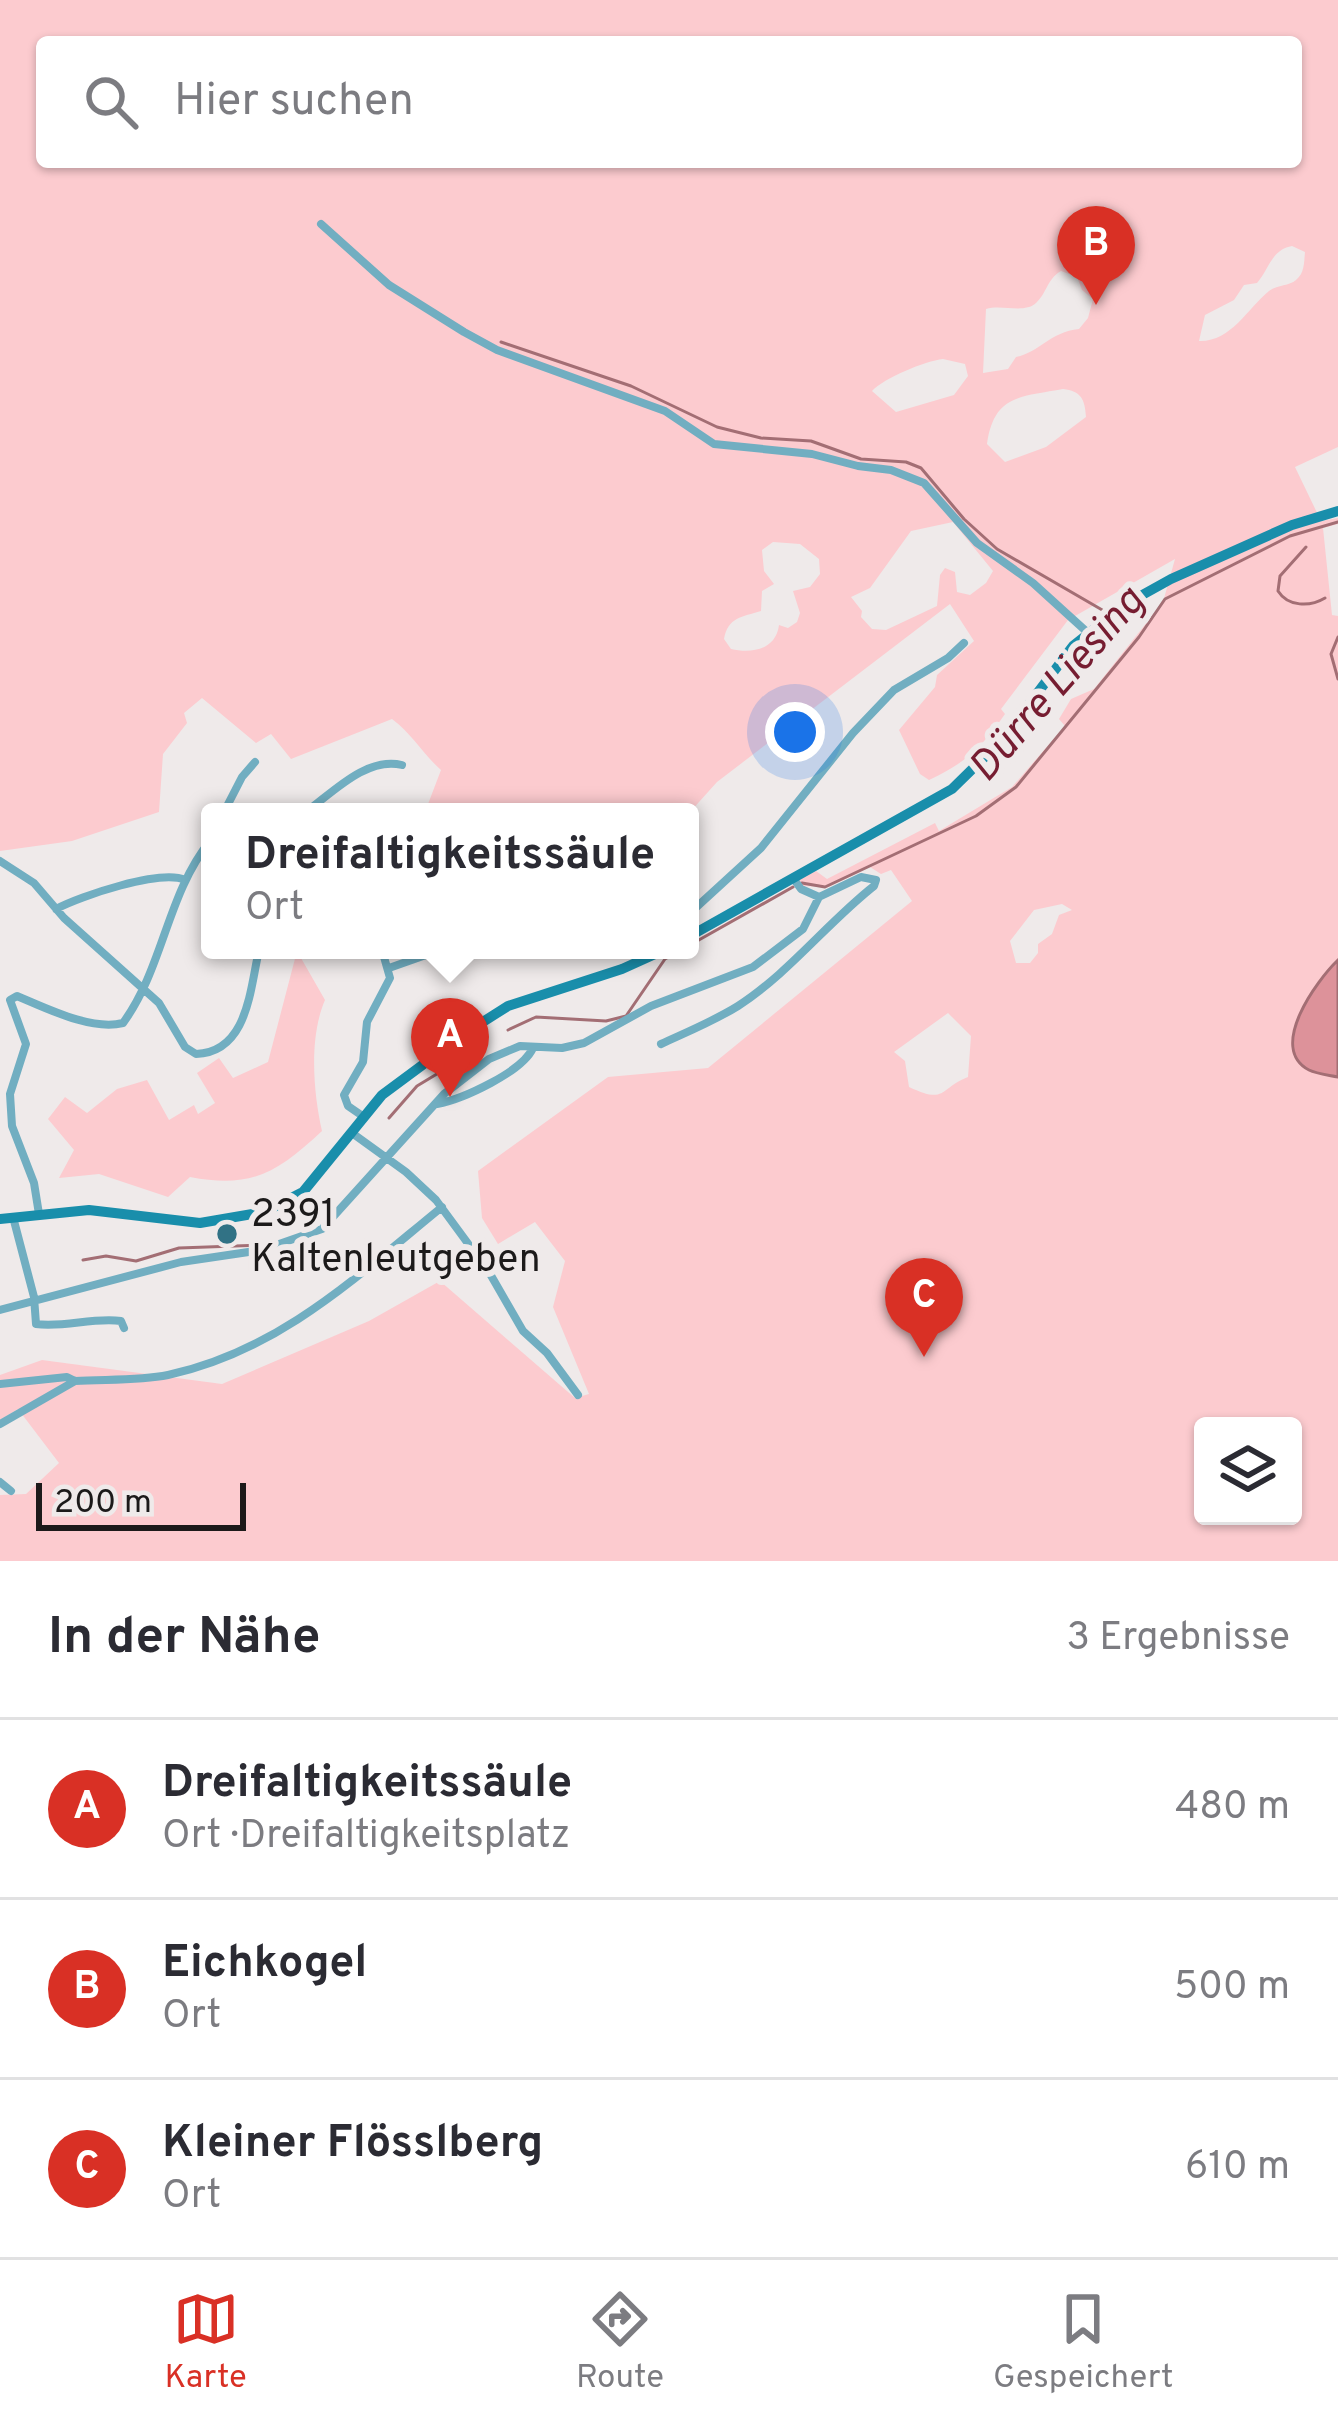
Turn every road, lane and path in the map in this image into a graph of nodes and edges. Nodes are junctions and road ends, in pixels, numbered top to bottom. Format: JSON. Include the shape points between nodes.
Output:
{"nodes":[{"id":1,"x":322,"y":224,"type":"dead end"},
{"id":2,"x":1338,"y":511,"type":"edge"},
{"id":3,"x":1087,"y":632,"type":"junction"},
{"id":4,"x":964,"y":643,"type":"dead end"},
{"id":5,"x":255,"y":762,"type":"dead end"},
{"id":6,"x":403,"y":765,"type":"dead end"},
{"id":7,"x":229,"y":803,"type":"edge"},
{"id":8,"x":318,"y":803,"type":"edge"},
{"id":9,"x":201,"y":856,"type":"edge"},
{"id":10,"x":0,"y":861,"type":"edge"},
{"id":11,"x":185,"y":880,"type":"junction"},
{"id":12,"x":797,"y":883,"type":"junction"},
{"id":13,"x":819,"y":897,"type":"junction"},
{"id":14,"x":699,"y":905,"type":"edge"},
{"id":15,"x":56,"y":909,"type":"junction"},
{"id":16,"x":699,"y":931,"type":"edge"},
{"id":17,"x":257,"y":959,"type":"edge"},
{"id":18,"x":386,"y":959,"type":"edge"},
{"id":19,"x":414,"y":959,"type":"edge"},
{"id":20,"x":644,"y":959,"type":"edge"},
{"id":21,"x":389,"y":968,"type":"junction"},
{"id":22,"x":142,"y":988,"type":"junction"},
{"id":23,"x":5,"y":1001,"type":"edge"},
{"id":24,"x":661,"y":1044,"type":"dead end"},
{"id":25,"x":533,"y":1048,"type":"junction"},
{"id":26,"x":435,"y":1105,"type":"junction"},
{"id":27,"x":364,"y":1117,"type":"junction"},
{"id":28,"x":352,"y":1133,"type":"junction"},
{"id":29,"x":386,"y":1157,"type":"junction"},
{"id":30,"x":442,"y":1207,"type":"junction"},
{"id":31,"x":39,"y":1214,"type":"junction"},
{"id":32,"x":6,"y":1218,"type":"edge"},
{"id":33,"x":473,"y":1252,"type":"junction"},
{"id":34,"x":451,"y":1269,"type":"dead end"},
{"id":35,"x":34,"y":1301,"type":"junction"},
{"id":36,"x":0,"y":1310,"type":"edge"},
{"id":37,"x":124,"y":1328,"type":"dead end"},
{"id":38,"x":75,"y":1381,"type":"junction"},
{"id":39,"x":0,"y":1384,"type":"edge"},
{"id":40,"x":578,"y":1395,"type":"dead end"},
{"id":41,"x":0,"y":1424,"type":"edge"},
{"id":42,"x":0,"y":1482,"type":"edge"},
{"id":43,"x":11,"y":1491,"type":"dead end"}],
"edges":[{"from":1,"to":3,"type":"street","via":[[389,285],[464,332],[623,392],[714,444],[812,454],[924,483],[977,543]]},
{"from":2,"to":3,"type":"main road","via":[[1171,579]]},
{"from":3,"to":12,"type":"main road","via":[[971,773]]},
{"from":4,"to":14,"type":"street","via":[[894,690],[761,848]]},
{"from":5,"to":7,"type":"street"},
{"from":6,"to":8,"type":"street","via":[[355,775]]},
{"from":9,"to":11,"type":"street"},
{"from":10,"to":15,"type":"street"},
{"from":11,"to":15,"type":"street","via":[[166,876]]},
{"from":11,"to":22,"type":"street"},
{"from":12,"to":13,"type":"street"},
{"from":12,"to":16,"type":"main road"},
{"from":13,"to":24,"type":"street","via":[[861,877],[876,880],[741,1004]]},
{"from":13,"to":25,"type":"street","via":[[802,928],[753,967],[651,1006],[584,1043]]},
{"from":15,"to":22,"type":"street"},
{"from":17,"to":22,"type":"street","via":[[241,1028],[205,1054],[188,1049]]},
{"from":18,"to":21,"type":"street"},
{"from":19,"to":21,"type":"street"},
{"from":20,"to":27,"type":"main road","via":[[508,1006],[400,1079]]},
{"from":21,"to":27,"type":"street","via":[[367,1022],[363,1062],[345,1092],[348,1106]]},
{"from":22,"to":23,"type":"street","via":[[126,1020],[114,1026],[17,996]]},
{"from":23,"to":31,"type":"street","via":[[26,1044],[10,1094],[11,1126]]},
{"from":25,"to":26,"type":"street","via":[[473,1092]]},
{"from":25,"to":26,"type":"street","via":[[511,1048]]},
{"from":26,"to":29,"type":"street"},
{"from":27,"to":28,"type":"main road"},
{"from":28,"to":29,"type":"street"},
{"from":28,"to":31,"type":"main road","via":[[303,1192],[251,1216],[186,1222],[98,1210]]},
{"from":29,"to":30,"type":"street"},
{"from":29,"to":35,"type":"street","via":[[315,1232]]},
{"from":30,"to":33,"type":"street"},
{"from":30,"to":38,"type":"street","via":[[302,1321],[165,1376]]},
{"from":31,"to":32,"type":"main road"},
{"from":32,"to":35,"type":"street"},
{"from":33,"to":34,"type":"street"},
{"from":33,"to":40,"type":"street","via":[[523,1331]]},
{"from":35,"to":36,"type":"street"},
{"from":35,"to":37,"type":"street","via":[[38,1325],[117,1320]]},
{"from":38,"to":39,"type":"street"},
{"from":38,"to":41,"type":"street"},
{"from":42,"to":43,"type":"street"}]}
